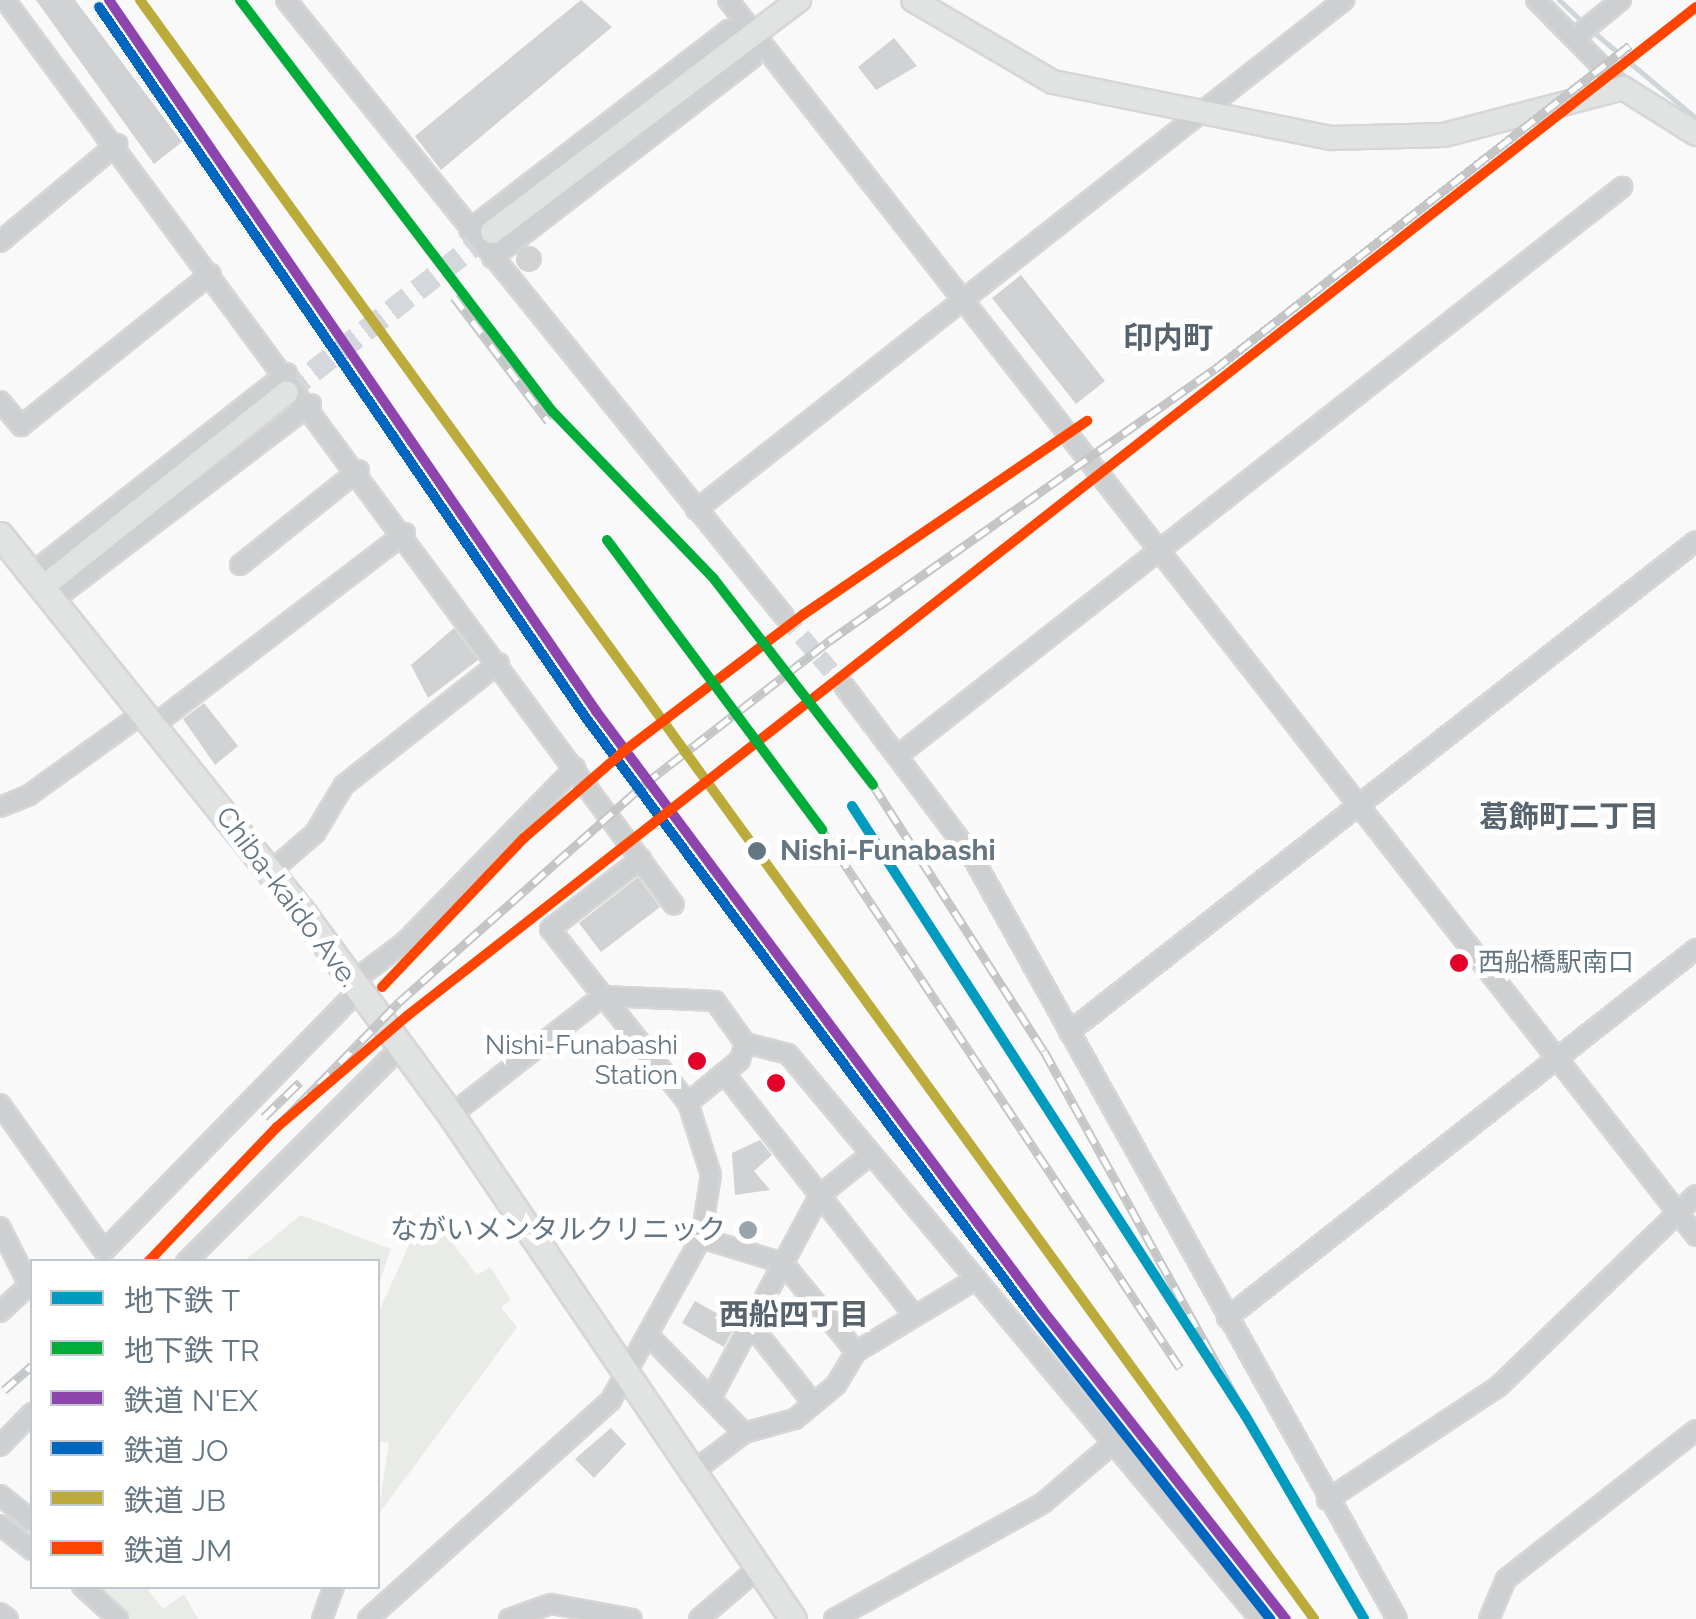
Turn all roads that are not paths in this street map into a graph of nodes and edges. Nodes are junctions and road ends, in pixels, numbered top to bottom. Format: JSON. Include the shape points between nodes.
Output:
{"nodes":[{"id":1,"x":5,"y":0,"type":"edge"},
{"id":2,"x":728,"y":0,"type":"edge"},
{"id":3,"x":798,"y":0,"type":"edge"},
{"id":4,"x":914,"y":0,"type":"edge"},
{"id":5,"x":1344,"y":0,"type":"edge"},
{"id":6,"x":1536,"y":0,"type":"edge"},
{"id":7,"x":1621,"y":0,"type":"edge"},
{"id":8,"x":295,"y":3,"type":"edge"},
{"id":9,"x":754,"y":33,"type":"junction"},
{"id":10,"x":1577,"y":36,"type":"junction"},
{"id":11,"x":1623,"y":88,"type":"junction"},
{"id":12,"x":1199,"y":112,"type":"junction"},
{"id":13,"x":1696,"y":134,"type":"edge"},
{"id":14,"x":117,"y":144,"type":"junction"},
{"id":15,"x":1622,"y":188,"type":"dead end"},
{"id":16,"x":480,"y":231,"type":"junction"},
{"id":17,"x":0,"y":242,"type":"edge"},
{"id":18,"x":492,"y":258,"type":"junction"},
{"id":19,"x":211,"y":274,"type":"junction"},
{"id":20,"x":963,"y":300,"type":"junction"},
{"id":21,"x":287,"y":382,"type":"junction"},
{"id":22,"x":0,"y":401,"type":"edge"},
{"id":23,"x":311,"y":404,"type":"junction"},
{"id":24,"x":359,"y":470,"type":"junction"},
{"id":25,"x":696,"y":510,"type":"junction"},
{"id":26,"x":405,"y":532,"type":"junction"},
{"id":27,"x":1,"y":538,"type":"edge"},
{"id":28,"x":1696,"y":541,"type":"edge"},
{"id":29,"x":1160,"y":550,"type":"junction"},
{"id":30,"x":240,"y":565,"type":"dead end"},
{"id":31,"x":43,"y":586,"type":"junction"},
{"id":32,"x":784,"y":616,"type":"tunnel mouth"},
{"id":33,"x":499,"y":663,"type":"junction"},
{"id":34,"x":844,"y":686,"type":"tunnel mouth"},
{"id":35,"x":148,"y":719,"type":"junction"},
{"id":36,"x":902,"y":753,"type":"junction"},
{"id":37,"x":576,"y":768,"type":"junction"},
{"id":38,"x":1359,"y":806,"type":"junction"},
{"id":39,"x":0,"y":807,"type":"edge"},
{"id":40,"x":641,"y":859,"type":"junction"},
{"id":41,"x":270,"y":872,"type":"junction"},
{"id":42,"x":674,"y":904,"type":"dead end"},
{"id":43,"x":1696,"y":949,"type":"edge"},
{"id":44,"x":355,"y":986,"type":"junction"},
{"id":45,"x":603,"y":996,"type":"junction"},
{"id":46,"x":1069,"y":1032,"type":"junction"},
{"id":47,"x":746,"y":1043,"type":"junction"},
{"id":48,"x":400,"y":1047,"type":"junction"},
{"id":49,"x":1557,"y":1060,"type":"junction"},
{"id":50,"x":724,"y":1073,"type":"junction"},
{"id":51,"x":688,"y":1103,"type":"junction"},
{"id":52,"x":0,"y":1104,"type":"edge"},
{"id":53,"x":450,"y":1114,"type":"junction"},
{"id":54,"x":870,"y":1155,"type":"junction"},
{"id":55,"x":820,"y":1195,"type":"junction"},
{"id":56,"x":1696,"y":1195,"type":"edge"},
{"id":57,"x":1678,"y":1213,"type":"junction"},
{"id":58,"x":0,"y":1227,"type":"edge"},
{"id":59,"x":1696,"y":1236,"type":"edge"},
{"id":60,"x":702,"y":1238,"type":"junction"},
{"id":61,"x":189,"y":1259,"type":"edge"},
{"id":62,"x":783,"y":1263,"type":"junction"},
{"id":63,"x":972,"y":1282,"type":"junction"},
{"id":64,"x":0,"y":1312,"type":"edge"},
{"id":65,"x":912,"y":1313,"type":"junction"},
{"id":66,"x":1227,"y":1318,"type":"junction"},
{"id":67,"x":751,"y":1325,"type":"junction"},
{"id":68,"x":648,"y":1335,"type":"junction"},
{"id":69,"x":856,"y":1352,"type":"junction"},
{"id":70,"x":624,"y":1378,"type":"junction"},
{"id":71,"x":711,"y":1398,"type":"junction"},
{"id":72,"x":813,"y":1403,"type":"junction"},
{"id":73,"x":30,"y":1415,"type":"edge"},
{"id":74,"x":1696,"y":1430,"type":"edge"},
{"id":75,"x":744,"y":1434,"type":"junction"},
{"id":76,"x":1117,"y":1440,"type":"junction"},
{"id":77,"x":0,"y":1446,"type":"edge"},
{"id":78,"x":690,"y":1474,"type":"junction"},
{"id":79,"x":0,"y":1496,"type":"edge"},
{"id":80,"x":1327,"y":1500,"type":"junction"},
{"id":81,"x":30,"y":1519,"type":"edge"},
{"id":82,"x":0,"y":1525,"type":"edge"},
{"id":83,"x":30,"y":1548,"type":"edge"},
{"id":84,"x":756,"y":1570,"type":"junction"},
{"id":85,"x":85,"y":1589,"type":"edge"},
{"id":86,"x":333,"y":1589,"type":"edge"},
{"id":87,"x":0,"y":1613,"type":"edge"},
{"id":88,"x":1258,"y":1618,"type":"edge"},
{"id":89,"x":8,"y":1619,"type":"edge"},
{"id":90,"x":118,"y":1619,"type":"edge"},
{"id":91,"x":322,"y":1619,"type":"edge"},
{"id":92,"x":368,"y":1619,"type":"edge"},
{"id":93,"x":509,"y":1619,"type":"edge"},
{"id":94,"x":632,"y":1619,"type":"edge"},
{"id":95,"x":699,"y":1619,"type":"edge"},
{"id":96,"x":793,"y":1619,"type":"edge"},
{"id":97,"x":834,"y":1619,"type":"edge"},
{"id":98,"x":1397,"y":1619,"type":"edge"},
{"id":99,"x":1489,"y":1619,"type":"edge"}],
"edges":[{"from":1,"to":14,"type":"street"},
{"from":2,"to":9,"type":"street"},
{"from":3,"to":9,"type":"main road"},
{"from":4,"to":12,"type":"main road","via":[[1039,76]]},
{"from":5,"to":12,"type":"street"},
{"from":6,"to":10,"type":"street"},
{"from":7,"to":10,"type":"street"},
{"from":8,"to":16,"type":"street"},
{"from":9,"to":16,"type":"main road"},
{"from":9,"to":18,"type":"street","via":[[752,58]]},
{"from":9,"to":20,"type":"street"},
{"from":10,"to":11,"type":"street"},
{"from":11,"to":12,"type":"main road","via":[[1444,135],[1374,141]]},
{"from":11,"to":13,"type":"main road"},
{"from":12,"to":20,"type":"street"},
{"from":14,"to":17,"type":"street"},
{"from":14,"to":19,"type":"street"},
{"from":15,"to":29,"type":"street"},
{"from":16,"to":18,"type":"street"},
{"from":18,"to":25,"type":"street"},
{"from":19,"to":21,"type":"street"},
{"from":19,"to":22,"type":"street","via":[[20,426]]},
{"from":20,"to":25,"type":"street"},
{"from":20,"to":29,"type":"street"},
{"from":21,"to":23,"type":"street"},
{"from":21,"to":31,"type":"main road"},
{"from":23,"to":24,"type":"street"},
{"from":23,"to":31,"type":"street"},
{"from":24,"to":26,"type":"street"},
{"from":24,"to":30,"type":"street"},
{"from":25,"to":32,"type":"street"},
{"from":26,"to":33,"type":"street"},
{"from":26,"to":35,"type":"street"},
{"from":27,"to":31,"type":"highway","name":"Chiba-kaido Ave."},
{"from":28,"to":38,"type":"street"},
{"from":29,"to":36,"type":"street"},
{"from":29,"to":38,"type":"street"},
{"from":31,"to":35,"type":"highway","name":"Chiba-kaido Ave."},
{"from":33,"to":37,"type":"street"},
{"from":33,"to":41,"type":"street","via":[[344,785],[315,833]]},
{"from":34,"to":36,"type":"street"},
{"from":35,"to":39,"type":"street"},
{"from":35,"to":41,"type":"highway","name":"Chiba-kaido Ave."},
{"from":36,"to":46,"type":"street","via":[[972,856]]},
{"from":37,"to":40,"type":"street"},
{"from":37,"to":44,"type":"street"},
{"from":38,"to":46,"type":"street"},
{"from":38,"to":49,"type":"street"},
{"from":40,"to":42,"type":"street"},
{"from":40,"to":45,"type":"street","via":[[550,929]]},
{"from":41,"to":44,"type":"highway","name":"Chiba-kaido Ave."},
{"from":43,"to":49,"type":"street"},
{"from":44,"to":48,"type":"highway","name":"Chiba-kaido Ave."},
{"from":44,"to":52,"type":"street","via":[[104,1250]]},
{"from":45,"to":47,"type":"street","via":[[715,1001]]},
{"from":45,"to":51,"type":"street"},
{"from":45,"to":53,"type":"street"},
{"from":46,"to":66,"type":"street"},
{"from":47,"to":50,"type":"street"},
{"from":47,"to":54,"type":"street","via":[[788,1054]]},
{"from":48,"to":53,"type":"highway","name":"Chiba-kaido Ave."},
{"from":48,"to":61,"type":"street"},
{"from":49,"to":57,"type":"street"},
{"from":49,"to":66,"type":"street"},
{"from":50,"to":51,"type":"street"},
{"from":50,"to":55,"type":"street"},
{"from":51,"to":60,"type":"street","via":[[711,1175]]},
{"from":53,"to":70,"type":"highway","name":"Chiba-kaido Ave."},
{"from":54,"to":55,"type":"street"},
{"from":54,"to":63,"type":"street"},
{"from":55,"to":62,"type":"street"},
{"from":55,"to":65,"type":"street"},
{"from":56,"to":57,"type":"street"},
{"from":57,"to":59,"type":"street"},
{"from":57,"to":80,"type":"street","via":[[1499,1386]]},
{"from":58,"to":64,"type":"street","via":[[29,1285]]},
{"from":60,"to":62,"type":"street"},
{"from":60,"to":68,"type":"street"},
{"from":62,"to":67,"type":"street"},
{"from":62,"to":69,"type":"street"},
{"from":63,"to":65,"type":"street"},
{"from":63,"to":76,"type":"street"},
{"from":65,"to":69,"type":"street"},
{"from":66,"to":80,"type":"street"},
{"from":67,"to":71,"type":"street"},
{"from":67,"to":72,"type":"street"},
{"from":68,"to":70,"type":"street"},
{"from":68,"to":71,"type":"street"},
{"from":69,"to":72,"type":"street"},
{"from":70,"to":78,"type":"highway","name":"Chiba-kaido Ave."},
{"from":70,"to":92,"type":"street","via":[[606,1404]]},
{"from":71,"to":75,"type":"street"},
{"from":72,"to":75,"type":"street","via":[[776,1431]]},
{"from":73,"to":77,"type":"street"},
{"from":74,"to":99,"type":"street","via":[[1506,1579]]},
{"from":75,"to":78,"type":"street"},
{"from":76,"to":88,"type":"street"},
{"from":76,"to":97,"type":"street","via":[[1015,1520]]},
{"from":78,"to":84,"type":"highway","name":"Chiba-kaido Ave."},
{"from":79,"to":81,"type":"street"},
{"from":80,"to":98,"type":"street"},
{"from":82,"to":83,"type":"street"},
{"from":84,"to":95,"type":"street"},
{"from":84,"to":96,"type":"highway","name":"Chiba-kaido Ave."},
{"from":85,"to":90,"type":"street"},
{"from":86,"to":91,"type":"street"},
{"from":87,"to":89,"type":"street"},
{"from":93,"to":94,"type":"street","via":[[551,1604]]}]}
